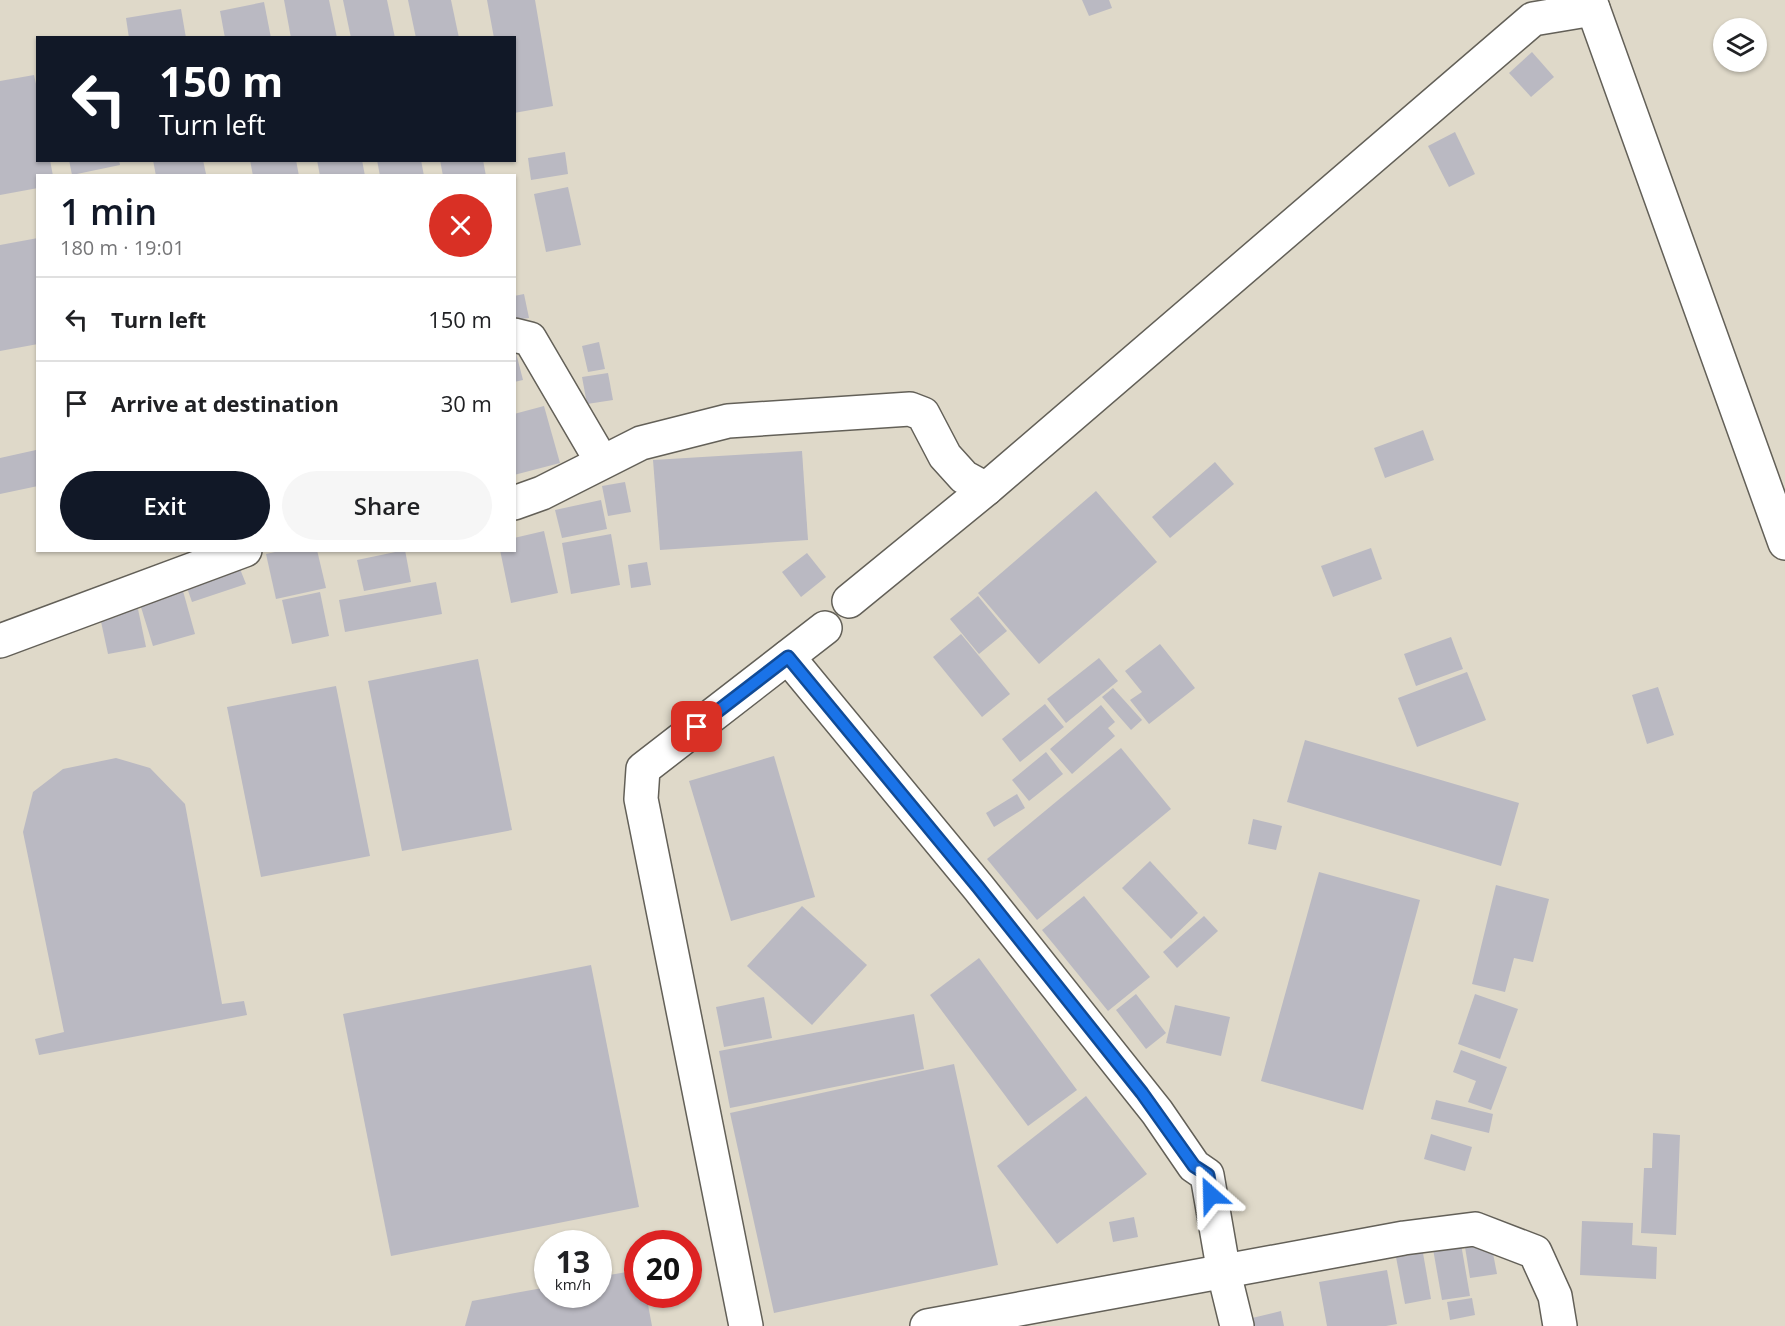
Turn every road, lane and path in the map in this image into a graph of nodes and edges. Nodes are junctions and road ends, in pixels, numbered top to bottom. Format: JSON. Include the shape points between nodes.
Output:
{"nodes":[{"id":1,"x":1591,"y":4,"type":"edge"},
{"id":2,"x":516,"y":336,"type":"edge"},
{"id":3,"x":602,"y":462,"type":"junction"},
{"id":4,"x":986,"y":489,"type":"junction"},
{"id":5,"x":516,"y":502,"type":"edge"},
{"id":6,"x":1785,"y":543,"type":"edge"},
{"id":7,"x":241,"y":552,"type":"edge"},
{"id":8,"x":849,"y":602,"type":"dead end"},
{"id":9,"x":825,"y":628,"type":"dead end"},
{"id":10,"x":0,"y":641,"type":"edge"},
{"id":11,"x":788,"y":657,"type":"junction"},
{"id":12,"x":1224,"y":1273,"type":"junction"},
{"id":13,"x":746,"y":1326,"type":"edge"},
{"id":14,"x":927,"y":1326,"type":"edge"},
{"id":15,"x":1237,"y":1326,"type":"edge"},
{"id":16,"x":1560,"y":1326,"type":"edge"}],
"edges":[{"from":1,"to":4,"type":"lane","via":[[1533,19]]},
{"from":1,"to":6,"type":"lane"},
{"from":2,"to":3,"type":"lane","via":[[530,339]]},
{"from":3,"to":4,"type":"lane","via":[[641,443],[728,421],[910,409],[923,414],[945,456],[964,477]]},
{"from":3,"to":5,"type":"lane"},
{"from":4,"to":8,"type":"lane"},
{"from":7,"to":10,"type":"lane"},
{"from":9,"to":11,"type":"lane"},
{"from":11,"to":12,"type":"lane","via":[[978,887],[1142,1093],[1194,1166],[1208,1175]]},
{"from":11,"to":13,"type":"lane","via":[[643,769],[642,779],[641,799]]},
{"from":12,"to":14,"type":"lane"},
{"from":12,"to":15,"type":"lane"},
{"from":12,"to":16,"type":"lane","via":[[1404,1238],[1475,1229],[1535,1252],[1555,1296]]}]}
